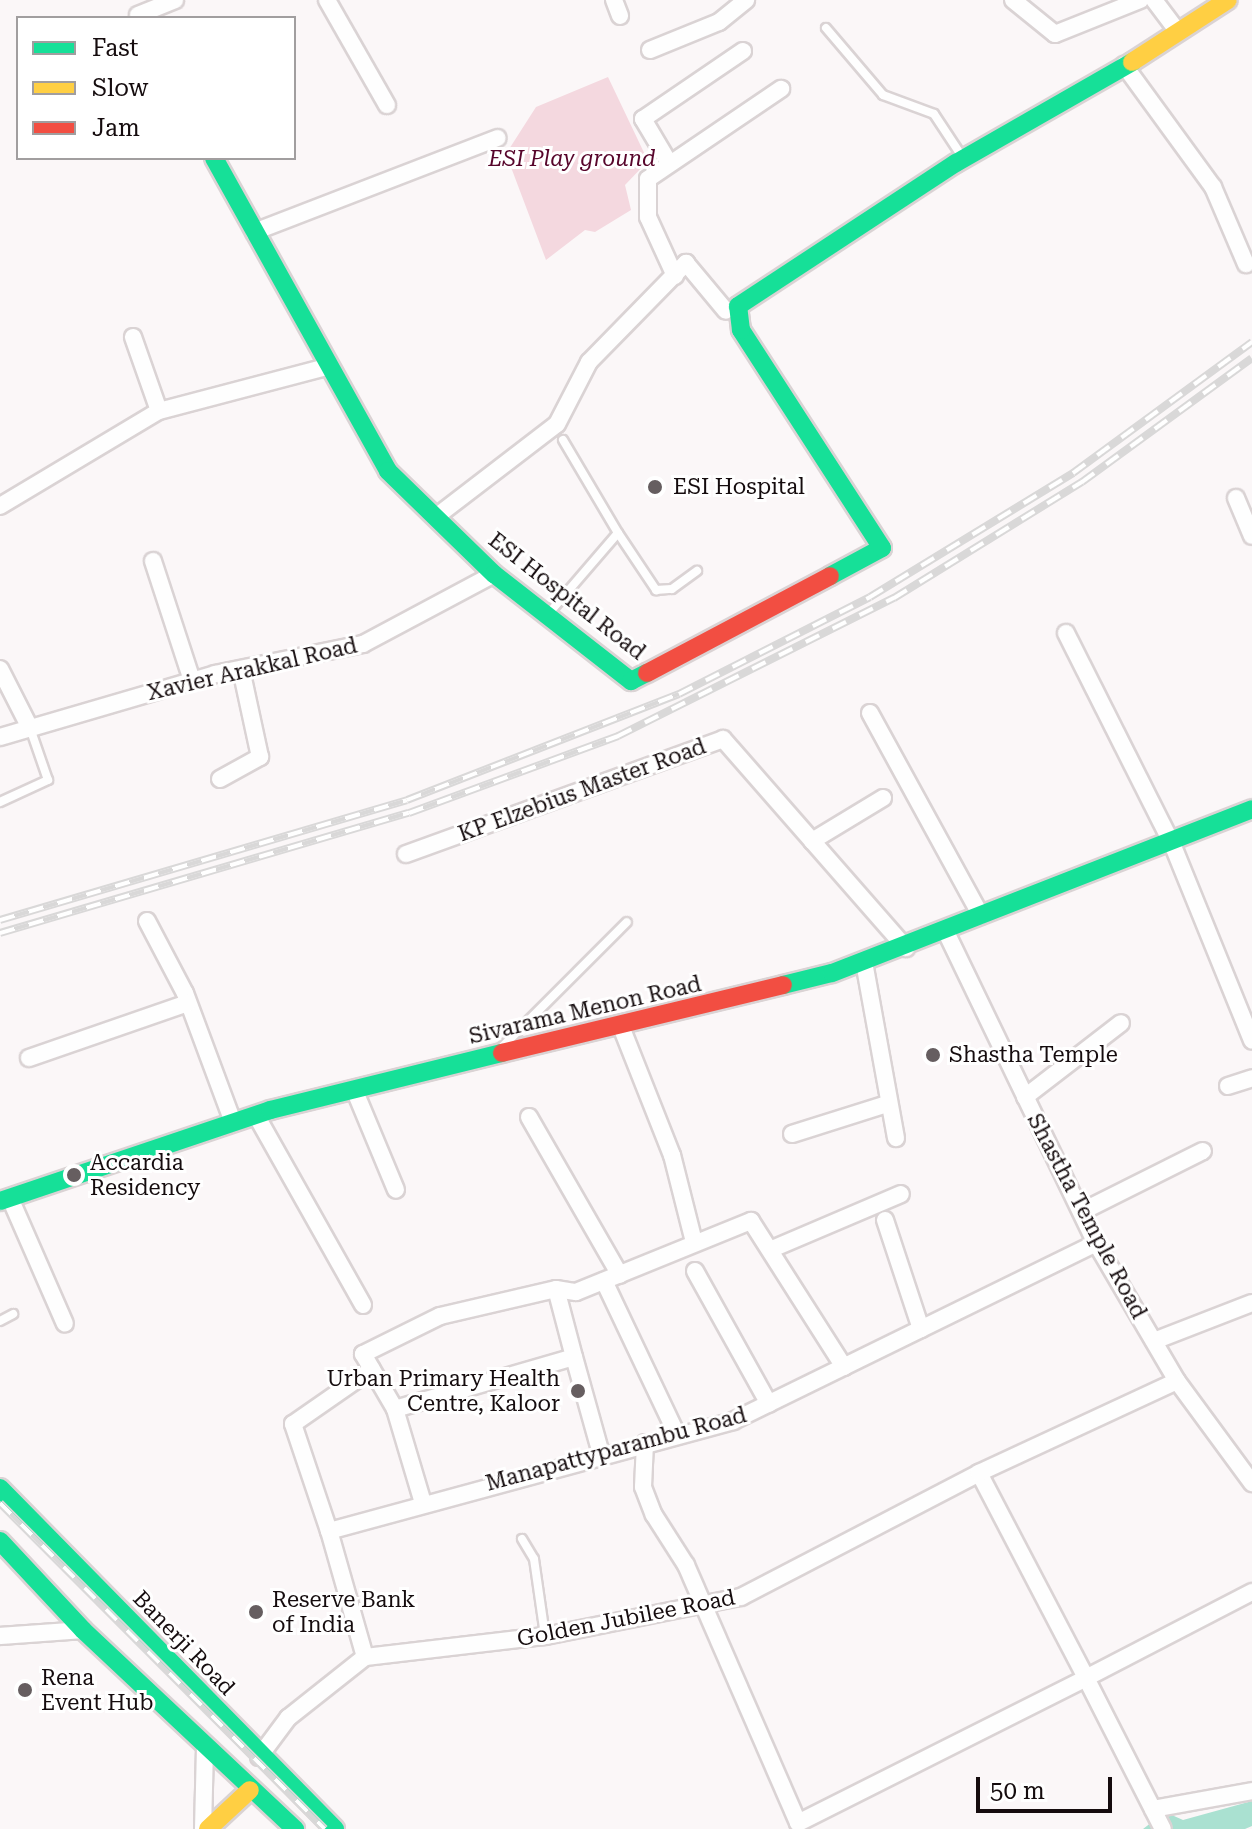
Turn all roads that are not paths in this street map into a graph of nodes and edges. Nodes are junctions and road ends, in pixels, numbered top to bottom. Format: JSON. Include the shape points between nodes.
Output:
{"nodes":[{"id":1,"x":175,"y":0,"type":"edge"},
{"id":2,"x":327,"y":0,"type":"edge"},
{"id":3,"x":614,"y":0,"type":"edge"},
{"id":4,"x":746,"y":0,"type":"edge"},
{"id":5,"x":1013,"y":0,"type":"edge"},
{"id":6,"x":1140,"y":0,"type":"edge"},
{"id":7,"x":1154,"y":0,"type":"edge"},
{"id":8,"x":1228,"y":0,"type":"edge"},
{"id":9,"x":136,"y":11,"type":"edge"},
{"id":10,"x":620,"y":16,"type":"dead end"},
{"id":11,"x":826,"y":28,"type":"dead end"},
{"id":12,"x":1176,"y":29,"type":"junction"},
{"id":13,"x":650,"y":50,"type":"dead end"},
{"id":14,"x":743,"y":51,"type":"dead end"},
{"id":15,"x":1124,"y":65,"type":"junction"},
{"id":16,"x":781,"y":89,"type":"dead end"},
{"id":17,"x":387,"y":105,"type":"dead end"},
{"id":18,"x":498,"y":138,"type":"dead end"},
{"id":19,"x":963,"y":159,"type":"junction"},
{"id":20,"x":215,"y":160,"type":"edge"},
{"id":21,"x":668,"y":161,"type":"junction"},
{"id":22,"x":254,"y":232,"type":"junction"},
{"id":23,"x":1246,"y":264,"type":"dead end"},
{"id":24,"x":675,"y":276,"type":"junction"},
{"id":25,"x":726,"y":311,"type":"dead end"},
{"id":26,"x":133,"y":337,"type":"dead end"},
{"id":27,"x":327,"y":367,"type":"junction"},
{"id":28,"x":159,"y":411,"type":"junction"},
{"id":29,"x":563,"y":440,"type":"dead end"},
{"id":30,"x":1236,"y":498,"type":"dead end"},
{"id":31,"x":0,"y":506,"type":"edge"},
{"id":32,"x":437,"y":516,"type":"junction"},
{"id":33,"x":618,"y":533,"type":"junction"},
{"id":34,"x":1252,"y":536,"type":"edge"},
{"id":35,"x":153,"y":561,"type":"dead end"},
{"id":36,"x":697,"y":571,"type":"dead end"},
{"id":37,"x":494,"y":574,"type":"junction"},
{"id":38,"x":546,"y":615,"type":"junction"},
{"id":39,"x":1066,"y":633,"type":"dead end"},
{"id":40,"x":0,"y":669,"type":"edge"},
{"id":41,"x":241,"y":669,"type":"junction"},
{"id":42,"x":192,"y":680,"type":"junction"},
{"id":43,"x":870,"y":713,"type":"dead end"},
{"id":44,"x":30,"y":728,"type":"junction"},
{"id":45,"x":0,"y":737,"type":"edge"},
{"id":46,"x":220,"y":779,"type":"dead end"},
{"id":47,"x":883,"y":798,"type":"dead end"},
{"id":48,"x":0,"y":802,"type":"edge"},
{"id":49,"x":1252,"y":809,"type":"edge"},
{"id":50,"x":812,"y":841,"type":"junction"},
{"id":51,"x":1173,"y":846,"type":"junction"},
{"id":52,"x":406,"y":854,"type":"dead end"},
{"id":53,"x":981,"y":916,"type":"junction"},
{"id":54,"x":147,"y":921,"type":"dead end"},
{"id":55,"x":627,"y":922,"type":"dead end"},
{"id":56,"x":947,"y":934,"type":"junction"},
{"id":57,"x":906,"y":948,"type":"junction"},
{"id":58,"x":864,"y":962,"type":"junction"},
{"id":59,"x":188,"y":1003,"type":"junction"},
{"id":60,"x":1121,"y":1023,"type":"dead end"},
{"id":61,"x":622,"y":1029,"type":"junction"},
{"id":62,"x":1252,"y":1041,"type":"edge"},
{"id":63,"x":495,"y":1054,"type":"junction"},
{"id":64,"x":29,"y":1058,"type":"dead end"},
{"id":65,"x":1252,"y":1078,"type":"edge"},
{"id":66,"x":1228,"y":1086,"type":"dead end"},
{"id":67,"x":354,"y":1089,"type":"junction"},
{"id":68,"x":1025,"y":1097,"type":"junction"},
{"id":69,"x":887,"y":1104,"type":"junction"},
{"id":70,"x":256,"y":1115,"type":"junction"},
{"id":71,"x":529,"y":1117,"type":"dead end"},
{"id":72,"x":233,"y":1122,"type":"junction"},
{"id":73,"x":792,"y":1134,"type":"dead end"},
{"id":74,"x":896,"y":1138,"type":"dead end"},
{"id":75,"x":1203,"y":1151,"type":"dead end"},
{"id":76,"x":396,"y":1190,"type":"dead end"},
{"id":77,"x":901,"y":1194,"type":"dead end"},
{"id":78,"x":5,"y":1200,"type":"edge"},
{"id":79,"x":1083,"y":1211,"type":"junction"},
{"id":80,"x":885,"y":1220,"type":"dead end"},
{"id":81,"x":694,"y":1242,"type":"junction"},
{"id":82,"x":1096,"y":1243,"type":"junction"},
{"id":83,"x":772,"y":1249,"type":"junction"},
{"id":84,"x":695,"y":1271,"type":"dead end"},
{"id":85,"x":612,"y":1278,"type":"junction"},
{"id":86,"x":556,"y":1289,"type":"junction"},
{"id":87,"x":1252,"y":1303,"type":"edge"},
{"id":88,"x":363,"y":1305,"type":"dead end"},
{"id":89,"x":13,"y":1314,"type":"dead end"},
{"id":90,"x":0,"y":1321,"type":"edge"},
{"id":91,"x":65,"y":1324,"type":"dead end"},
{"id":92,"x":921,"y":1329,"type":"junction"},
{"id":93,"x":1154,"y":1341,"type":"junction"},
{"id":94,"x":574,"y":1357,"type":"junction"},
{"id":95,"x":844,"y":1367,"type":"junction"},
{"id":96,"x":372,"y":1369,"type":"junction"},
{"id":97,"x":1177,"y":1381,"type":"junction"},
{"id":98,"x":769,"y":1404,"type":"junction"},
{"id":99,"x":395,"y":1409,"type":"junction"},
{"id":100,"x":677,"y":1435,"type":"junction"},
{"id":101,"x":645,"y":1443,"type":"junction"},
{"id":102,"x":601,"y":1454,"type":"junction"},
{"id":103,"x":979,"y":1473,"type":"junction"},
{"id":104,"x":1252,"y":1483,"type":"edge"},
{"id":105,"x":0,"y":1488,"type":"edge"},
{"id":106,"x":423,"y":1503,"type":"junction"},
{"id":107,"x":329,"y":1531,"type":"junction"},
{"id":108,"x":522,"y":1539,"type":"dead end"},
{"id":109,"x":0,"y":1541,"type":"edge"},
{"id":110,"x":1252,"y":1592,"type":"edge"},
{"id":111,"x":704,"y":1607,"type":"junction"},
{"id":112,"x":83,"y":1630,"type":"junction"},
{"id":113,"x":0,"y":1636,"type":"edge"},
{"id":114,"x":545,"y":1636,"type":"junction"},
{"id":115,"x":365,"y":1657,"type":"junction"},
{"id":116,"x":1086,"y":1678,"type":"junction"},
{"id":117,"x":205,"y":1744,"type":"junction"},
{"id":118,"x":259,"y":1757,"type":"junction"},
{"id":119,"x":250,"y":1790,"type":"junction"},
{"id":120,"x":1252,"y":1791,"type":"edge"},
{"id":121,"x":1157,"y":1818,"type":"edge"},
{"id":122,"x":205,"y":1829,"type":"edge"},
{"id":123,"x":295,"y":1829,"type":"edge"},
{"id":124,"x":335,"y":1829,"type":"edge"}],
"edges":[{"from":1,"to":9,"type":"street"},
{"from":2,"to":17,"type":"street"},
{"from":3,"to":10,"type":"street"},
{"from":4,"to":13,"type":"street","via":[[719,22]]},
{"from":5,"to":6,"type":"street","via":[[1055,34]]},
{"from":7,"to":12,"type":"street"},
{"from":8,"to":12,"type":"street"},
{"from":11,"to":19,"type":"lane","via":[[883,95],[934,114]]},
{"from":12,"to":15,"type":"street"},
{"from":14,"to":21,"type":"street","via":[[643,119]]},
{"from":15,"to":19,"type":"street","via":[[1063,107]]},
{"from":15,"to":23,"type":"street","via":[[1213,187]]},
{"from":16,"to":21,"type":"street"},
{"from":18,"to":22,"type":"street"},
{"from":19,"to":38,"type":"street","name":"ESI Hospital Road","via":[[735,313],[882,548],[631,681]]},
{"from":20,"to":22,"type":"street","name":"ESI Hospital Road"},
{"from":21,"to":24,"type":"street","via":[[648,179],[644,197]]},
{"from":22,"to":27,"type":"street","name":"ESI Hospital Road"},
{"from":24,"to":25,"type":"street","via":[[686,263]]},
{"from":24,"to":32,"type":"street","via":[[589,362],[557,424]]},
{"from":26,"to":28,"type":"street"},
{"from":27,"to":28,"type":"street"},
{"from":27,"to":32,"type":"street","name":"ESI Hospital Road","via":[[388,471]]},
{"from":28,"to":31,"type":"street"},
{"from":29,"to":33,"type":"lane"},
{"from":30,"to":34,"type":"street"},
{"from":32,"to":37,"type":"street","name":"ESI Hospital Road"},
{"from":33,"to":36,"type":"lane","via":[[656,590],[672,589]]},
{"from":33,"to":38,"type":"lane"},
{"from":35,"to":42,"type":"street"},
{"from":37,"to":38,"type":"street","name":"ESI Hospital Road"},
{"from":37,"to":41,"type":"street","name":"Xavier Arakkal Road","via":[[363,644]]},
{"from":39,"to":51,"type":"street"},
{"from":40,"to":44,"type":"street"},
{"from":41,"to":42,"type":"street","name":"Xavier Arakkal Road"},
{"from":41,"to":46,"type":"street","via":[[260,757]]},
{"from":42,"to":44,"type":"street","name":"Xavier Arakkal Road"},
{"from":43,"to":53,"type":"street"},
{"from":44,"to":45,"type":"street","name":"Xavier Arakkal Road"},
{"from":44,"to":48,"type":"lane","via":[[48,780]]},
{"from":47,"to":50,"type":"street"},
{"from":49,"to":51,"type":"street","name":"Sivarama Menon Road"},
{"from":50,"to":52,"type":"street","name":"KP Elzebius Master Road","via":[[723,739]]},
{"from":50,"to":57,"type":"street","name":"KP Elzebius Master Road"},
{"from":51,"to":53,"type":"street","name":"Sivarama Menon Road"},
{"from":51,"to":62,"type":"street"},
{"from":53,"to":56,"type":"street","name":"Sivarama Menon Road"},
{"from":54,"to":59,"type":"street"},
{"from":55,"to":63,"type":"lane"},
{"from":56,"to":57,"type":"street","name":"Sivarama Menon Road"},
{"from":56,"to":68,"type":"street","name":"Shastha Temple Road"},
{"from":57,"to":58,"type":"street","name":"Sivarama Menon Road"},
{"from":58,"to":61,"type":"street","name":"Sivarama Menon Road"},
{"from":58,"to":69,"type":"street"},
{"from":59,"to":64,"type":"street"},
{"from":59,"to":72,"type":"street"},
{"from":60,"to":68,"type":"street"},
{"from":61,"to":63,"type":"street","name":"Sivarama Menon Road"},
{"from":61,"to":81,"type":"street","via":[[672,1155]]},
{"from":63,"to":67,"type":"street","name":"Sivarama Menon Road"},
{"from":65,"to":66,"type":"street"},
{"from":67,"to":70,"type":"street","name":"Sivarama Menon Road"},
{"from":67,"to":76,"type":"street"},
{"from":68,"to":79,"type":"street","name":"Shastha Temple Road"},
{"from":69,"to":73,"type":"street"},
{"from":69,"to":74,"type":"street"},
{"from":70,"to":72,"type":"street","name":"Sivarama Menon Road"},
{"from":70,"to":88,"type":"street"},
{"from":71,"to":85,"type":"street"},
{"from":72,"to":78,"type":"street","name":"Sivarama Menon Road"},
{"from":75,"to":79,"type":"street"},
{"from":77,"to":83,"type":"street"},
{"from":78,"to":91,"type":"street"},
{"from":79,"to":82,"type":"street","name":"Shastha Temple Road"},
{"from":80,"to":92,"type":"street"},
{"from":81,"to":83,"type":"street","via":[[751,1221]]},
{"from":81,"to":85,"type":"street"},
{"from":82,"to":92,"type":"street","name":"Manapattyparambu Road"},
{"from":82,"to":93,"type":"street","name":"Shastha Temple Road"},
{"from":83,"to":95,"type":"street"},
{"from":84,"to":98,"type":"street"},
{"from":85,"to":86,"type":"street","via":[[576,1292]]},
{"from":85,"to":100,"type":"street"},
{"from":86,"to":94,"type":"street"},
{"from":86,"to":96,"type":"street","via":[[405,1329],[363,1354]]},
{"from":87,"to":93,"type":"street"},
{"from":89,"to":90,"type":"lane"},
{"from":92,"to":95,"type":"street","name":"Manapattyparambu Road"},
{"from":93,"to":97,"type":"street","name":"Shastha Temple Road"},
{"from":94,"to":99,"type":"street"},
{"from":94,"to":102,"type":"street"},
{"from":95,"to":98,"type":"street","name":"Manapattyparambu Road"},
{"from":96,"to":99,"type":"street"},
{"from":96,"to":107,"type":"street","via":[[293,1424]]},
{"from":97,"to":103,"type":"street","name":"Golden Jubilee Road"},
{"from":97,"to":104,"type":"street","name":"Shastha Temple Road"},
{"from":98,"to":100,"type":"street","name":"Manapattyparambu Road"},
{"from":99,"to":106,"type":"street"},
{"from":100,"to":101,"type":"street","name":"Manapattyparambu Road"},
{"from":101,"to":102,"type":"street","name":"Manapattyparambu Road"},
{"from":101,"to":111,"type":"street","via":[[643,1487]]},
{"from":102,"to":106,"type":"street","name":"Manapattyparambu Road"},
{"from":103,"to":111,"type":"street","name":"Golden Jubilee Road","via":[[741,1597]]},
{"from":103,"to":116,"type":"street"},
{"from":105,"to":118,"type":"street","name":"Banerji Road"},
{"from":106,"to":107,"type":"street","name":"Manapattyparambu Road"},
{"from":107,"to":115,"type":"street"},
{"from":108,"to":114,"type":"lane","via":[[534,1559]]},
{"from":109,"to":112,"type":"street"},
{"from":110,"to":116,"type":"street"},
{"from":111,"to":114,"type":"street","name":"Golden Jubilee Road"},
{"from":111,"to":116,"type":"street","via":[[798,1823]]},
{"from":112,"to":113,"type":"street"},
{"from":112,"to":117,"type":"street"},
{"from":114,"to":115,"type":"street","name":"Golden Jubilee Road"},
{"from":115,"to":118,"type":"street","via":[[288,1718]]},
{"from":116,"to":121,"type":"street"},
{"from":117,"to":119,"type":"street"},
{"from":117,"to":122,"type":"street"},
{"from":118,"to":119,"type":"street"},
{"from":118,"to":124,"type":"street","name":"Banerji Road"},
{"from":119,"to":122,"type":"street"},
{"from":119,"to":123,"type":"street"},
{"from":120,"to":121,"type":"street"}]}
